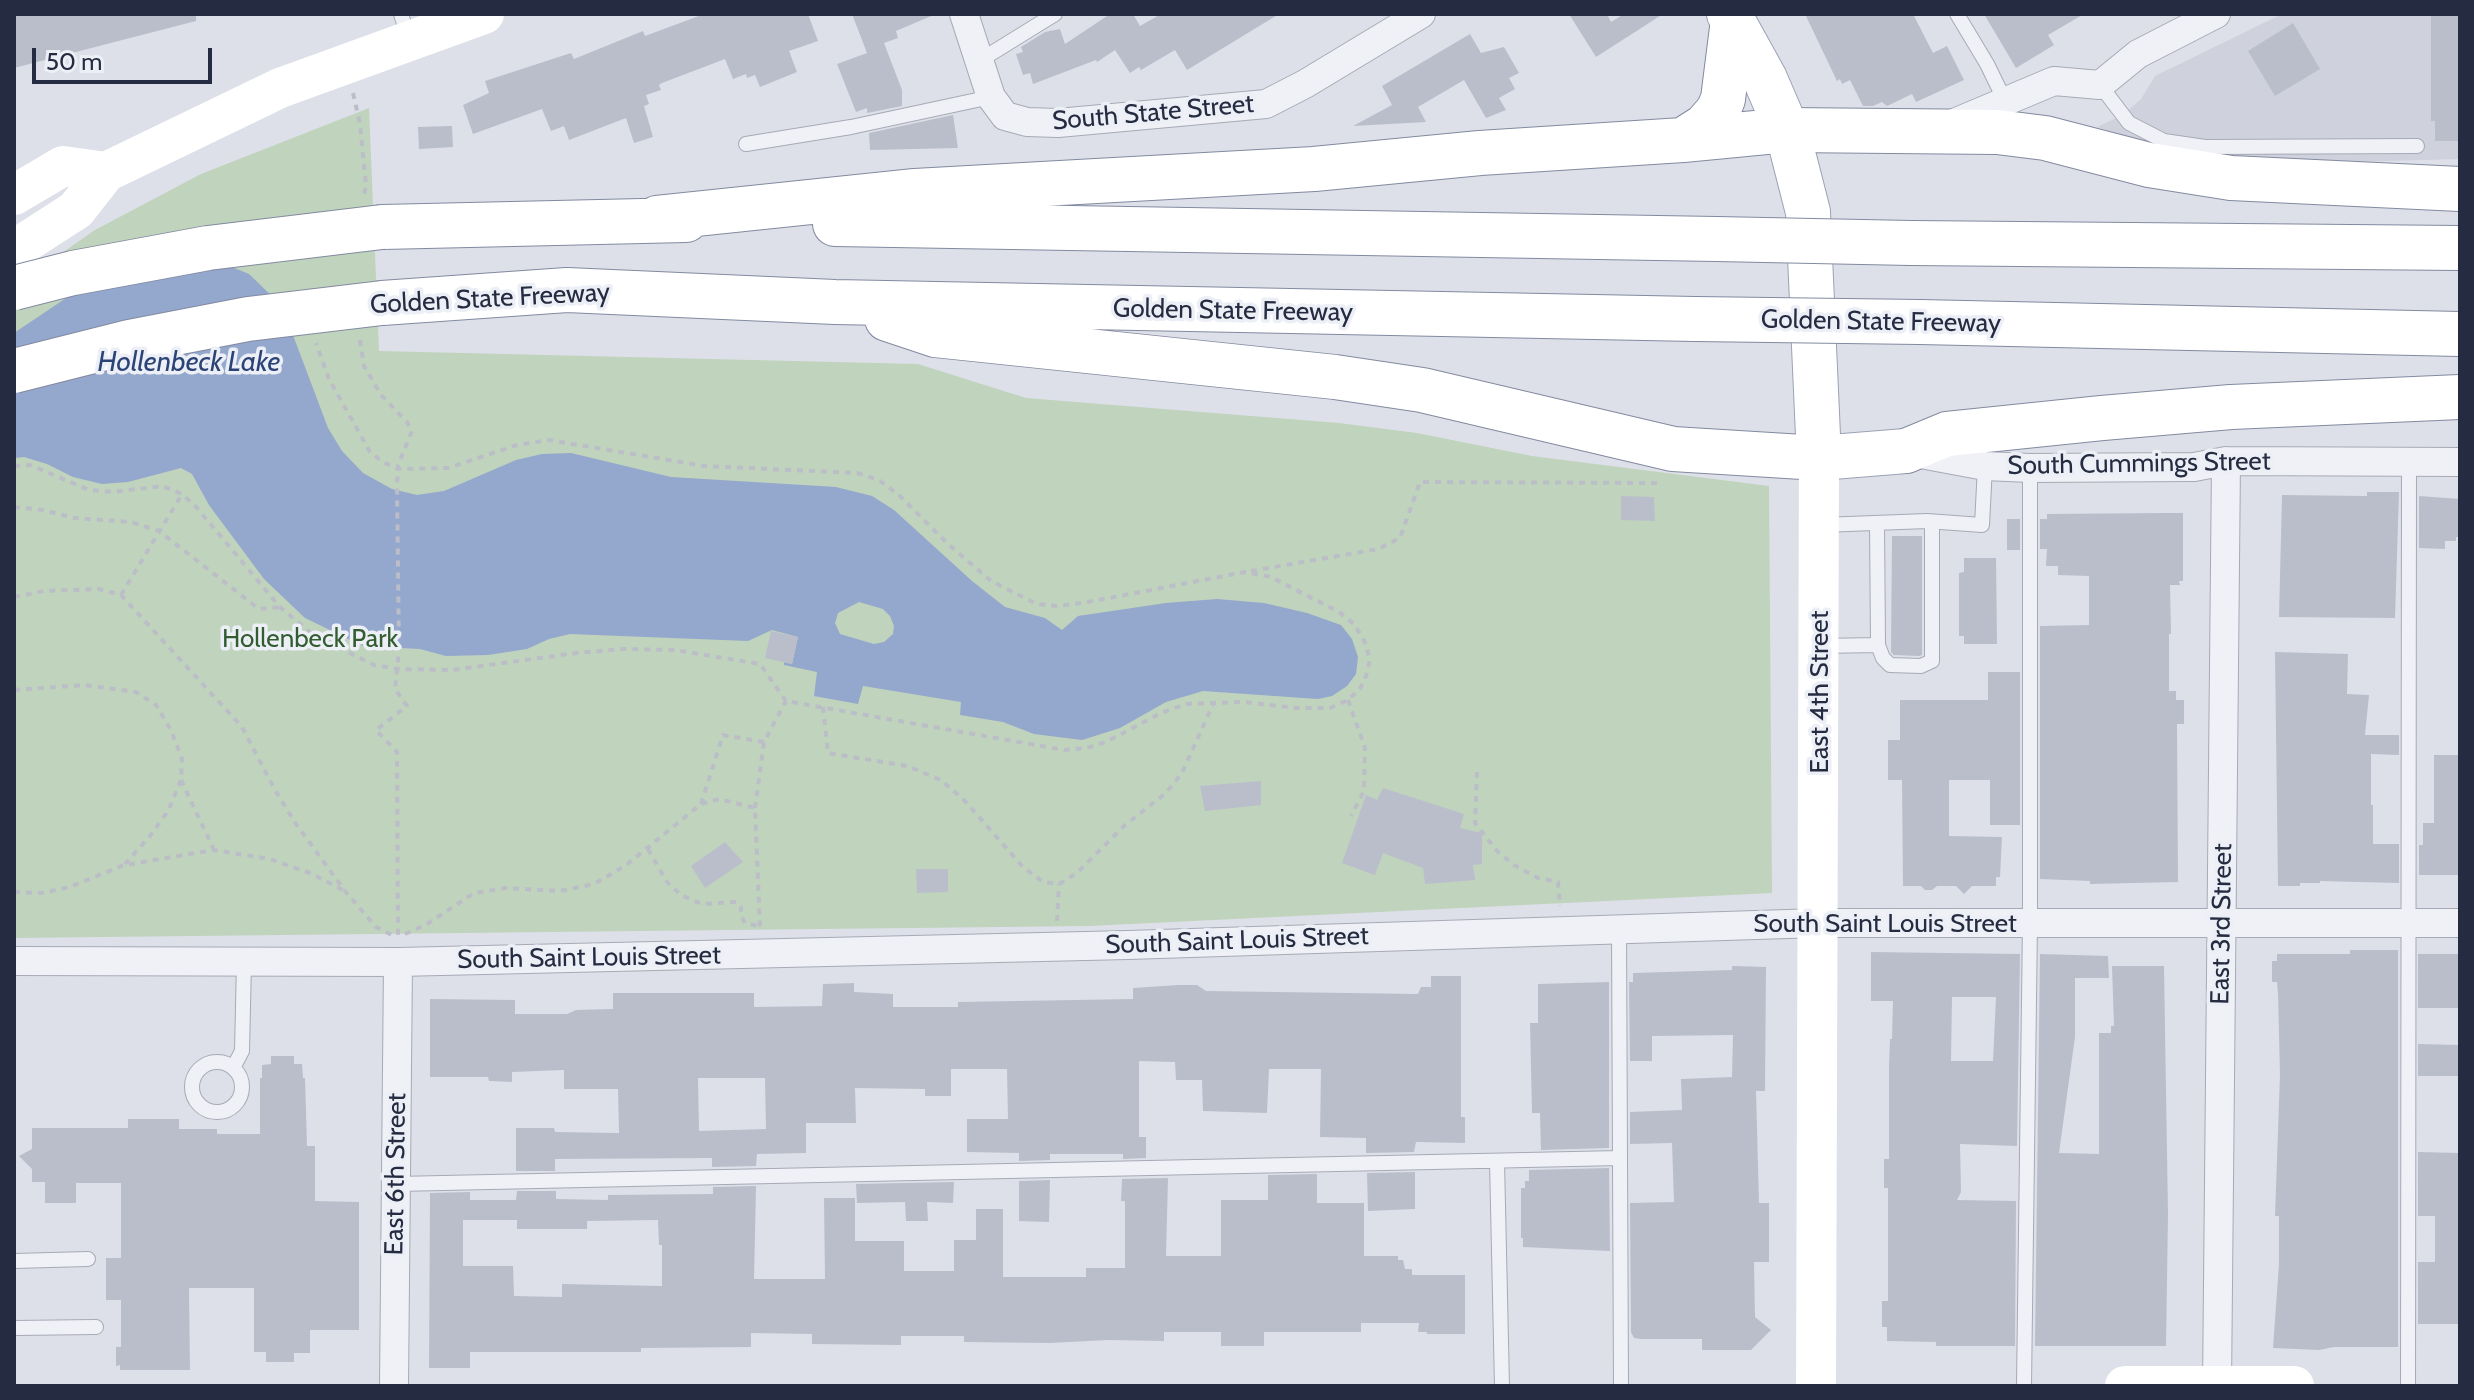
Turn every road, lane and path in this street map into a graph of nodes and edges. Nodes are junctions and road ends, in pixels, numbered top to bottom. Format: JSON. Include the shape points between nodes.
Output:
{"nodes":[{"id":1,"x":484,"y":14,"type":"edge"},
{"id":2,"x":964,"y":14,"type":"edge"},
{"id":3,"x":1055,"y":14,"type":"edge"},
{"id":4,"x":1421,"y":14,"type":"edge"},
{"id":5,"x":1957,"y":14,"type":"edge"},
{"id":6,"x":2216,"y":14,"type":"edge"},
{"id":7,"x":1731,"y":17,"type":"edge"},
{"id":8,"x":405,"y":28,"type":"edge"},
{"id":9,"x":979,"y":61,"type":"junction"},
{"id":10,"x":2100,"y":85,"type":"junction"},
{"id":11,"x":2006,"y":103,"type":"junction"},
{"id":12,"x":998,"y":107,"type":"junction"},
{"id":13,"x":1787,"y":130,"type":"junction"},
{"id":14,"x":1934,"y":131,"type":"junction"},
{"id":15,"x":1683,"y":140,"type":"junction"},
{"id":16,"x":746,"y":144,"type":"dead end"},
{"id":17,"x":2417,"y":146,"type":"dead end"},
{"id":18,"x":106,"y":172,"type":"junction"},
{"id":19,"x":2460,"y":189,"type":"edge"},
{"id":20,"x":14,"y":195,"type":"edge"},
{"id":21,"x":657,"y":218,"type":"junction"},
{"id":22,"x":2460,"y":248,"type":"edge"},
{"id":23,"x":14,"y":250,"type":"edge"},
{"id":24,"x":14,"y":288,"type":"edge"},
{"id":25,"x":835,"y":302,"type":"junction"},
{"id":26,"x":2460,"y":334,"type":"edge"},
{"id":27,"x":313,"y":336,"type":"dead end"},
{"id":28,"x":14,"y":371,"type":"edge"},
{"id":29,"x":2460,"y":397,"type":"edge"},
{"id":30,"x":412,"y":431,"type":"dead end"},
{"id":31,"x":1906,"y":451,"type":"junction"},
{"id":32,"x":1819,"y":458,"type":"junction"},
{"id":33,"x":2226,"y":461,"type":"junction"},
{"id":34,"x":2409,"y":462,"type":"junction"},
{"id":35,"x":2460,"y":462,"type":"edge"},
{"id":36,"x":14,"y":466,"type":"edge"},
{"id":37,"x":1985,"y":466,"type":"junction"},
{"id":38,"x":2030,"y":468,"type":"junction"},
{"id":39,"x":398,"y":469,"type":"junction"},
{"id":40,"x":1668,"y":483,"type":"dead end"},
{"id":41,"x":182,"y":494,"type":"junction"},
{"id":42,"x":14,"y":507,"type":"edge"},
{"id":43,"x":1932,"y":522,"type":"junction"},
{"id":44,"x":1877,"y":523,"type":"junction"},
{"id":45,"x":1820,"y":525,"type":"junction"},
{"id":46,"x":159,"y":531,"type":"junction"},
{"id":47,"x":1245,"y":572,"type":"junction"},
{"id":48,"x":121,"y":595,"type":"junction"},
{"id":49,"x":14,"y":597,"type":"edge"},
{"id":50,"x":280,"y":607,"type":"junction"},
{"id":51,"x":1878,"y":645,"type":"junction"},
{"id":52,"x":1820,"y":646,"type":"junction"},
{"id":53,"x":398,"y":669,"type":"junction"},
{"id":54,"x":14,"y":690,"type":"edge"},
{"id":55,"x":1348,"y":700,"type":"junction"},
{"id":56,"x":786,"y":701,"type":"junction"},
{"id":57,"x":1214,"y":702,"type":"junction"},
{"id":58,"x":823,"y":707,"type":"junction"},
{"id":59,"x":764,"y":742,"type":"junction"},
{"id":60,"x":1477,"y":772,"type":"dead end"},
{"id":61,"x":181,"y":780,"type":"junction"},
{"id":62,"x":701,"y":804,"type":"junction"},
{"id":63,"x":755,"y":808,"type":"junction"},
{"id":64,"x":1351,"y":816,"type":"dead end"},
{"id":65,"x":648,"y":849,"type":"junction"},
{"id":66,"x":214,"y":850,"type":"junction"},
{"id":67,"x":124,"y":865,"type":"junction"},
{"id":68,"x":1059,"y":884,"type":"junction"},
{"id":69,"x":345,"y":891,"type":"junction"},
{"id":70,"x":14,"y":892,"type":"edge"},
{"id":71,"x":2222,"y":922,"type":"junction"},
{"id":72,"x":1819,"y":923,"type":"junction"},
{"id":73,"x":2030,"y":923,"type":"junction"},
{"id":74,"x":2411,"y":923,"type":"junction"},
{"id":75,"x":2460,"y":923,"type":"edge"},
{"id":76,"x":1619,"y":929,"type":"junction"},
{"id":77,"x":1562,"y":930,"type":"junction"},
{"id":78,"x":760,"y":940,"type":"junction"},
{"id":79,"x":1055,"y":946,"type":"junction"},
{"id":80,"x":398,"y":950,"type":"junction"},
{"id":81,"x":14,"y":961,"type":"edge"},
{"id":82,"x":244,"y":962,"type":"junction"},
{"id":83,"x":233,"y":1068,"type":"dead end"},
{"id":84,"x":1620,"y":1158,"type":"junction"},
{"id":85,"x":1497,"y":1161,"type":"junction"},
{"id":86,"x":396,"y":1184,"type":"junction"},
{"id":87,"x":88,"y":1259,"type":"dead end"},
{"id":88,"x":14,"y":1261,"type":"edge"},
{"id":89,"x":96,"y":1327,"type":"dead end"},
{"id":90,"x":14,"y":1328,"type":"edge"},
{"id":91,"x":394,"y":1386,"type":"edge"},
{"id":92,"x":1502,"y":1386,"type":"edge"},
{"id":93,"x":1621,"y":1386,"type":"edge"},
{"id":94,"x":1816,"y":1386,"type":"edge"},
{"id":95,"x":2024,"y":1386,"type":"edge"},
{"id":96,"x":2125,"y":1386,"type":"edge"},
{"id":97,"x":2217,"y":1386,"type":"edge"},
{"id":98,"x":2294,"y":1386,"type":"edge"},
{"id":99,"x":2408,"y":1386,"type":"edge"}],
"edges":[{"from":1,"to":8,"type":"main road"},
{"from":2,"to":9,"type":"street"},
{"from":3,"to":9,"type":"lane"},
{"from":4,"to":12,"type":"street","name":"South State Street","via":[[1266,104],[1058,123],[1027,122]]},
{"from":5,"to":11,"type":"lane"},
{"from":6,"to":10,"type":"street","via":[[2138,54]]},
{"from":7,"to":13,"type":"main road","name":"East 4th Street"},
{"from":7,"to":15,"type":"main road","via":[[1723,99],[1705,126]]},
{"from":8,"to":18,"type":"main road"},
{"from":9,"to":12,"type":"street"},
{"from":10,"to":11,"type":"street","via":[[2054,81]]},
{"from":10,"to":17,"type":"lane","via":[[2129,123],[2164,141],[2205,147]]},
{"from":11,"to":14,"type":"street"},
{"from":12,"to":16,"type":"lane"},
{"from":13,"to":14,"type":"main road"},
{"from":13,"to":15,"type":"main road"},
{"from":13,"to":32,"type":"main road","name":"East 4th Street","via":[[1808,212]]},
{"from":14,"to":19,"type":"main road","via":[[2045,138],[2149,165],[2231,178]]},
{"from":15,"to":21,"type":"main road","via":[[1314,169],[915,191]]},
{"from":18,"to":20,"type":"main road","via":[[63,166]]},
{"from":18,"to":23,"type":"main road","via":[[76,210]]},
{"from":21,"to":22,"type":"main road","bridge":true,"via":[[1911,243]]},
{"from":21,"to":24,"type":"main road","bridge":true,"via":[[382,227],[208,248]]},
{"from":25,"to":26,"type":"main road","name":"Golden State Freeway","bridge":true},
{"from":25,"to":28,"type":"main road","name":"Golden State Freeway","bridge":true,"via":[[567,290],[382,303],[248,319]]},
{"from":25,"to":32,"type":"main road","name":"South Cummings Street","via":[[935,335],[1335,377],[1422,390],[1673,449]]},
{"from":27,"to":39,"type":"path","via":[[329,379],[370,452]]},
{"from":29,"to":31,"type":"main road","via":[[2087,419],[1947,434]]},
{"from":30,"to":39,"type":"path"},
{"from":31,"to":32,"type":"main road","name":"South Cummings Street"},
{"from":31,"to":37,"type":"street","name":"South Cummings Street"},
{"from":32,"to":45,"type":"main road","name":"East 4th Street"},
{"from":33,"to":34,"type":"street","name":"South Cummings Street"},
{"from":33,"to":38,"type":"street","name":"South Cummings Street","via":[[2194,467]]},
{"from":33,"to":71,"type":"street","name":"East 3rd Street"},
{"from":34,"to":35,"type":"street","name":"South Cummings Street"},
{"from":34,"to":74,"type":"lane"},
{"from":36,"to":41,"type":"path","via":[[30,465],[89,490],[162,486]]},
{"from":37,"to":38,"type":"street","name":"South Cummings Street"},
{"from":37,"to":43,"type":"lane","via":[[1982,525]]},
{"from":38,"to":73,"type":"lane"},
{"from":39,"to":47,"type":"path","via":[[448,468],[549,440],[704,466],[857,473],[879,480],[900,496],[991,581],[1037,604],[1088,602]]},
{"from":39,"to":53,"type":"path"},
{"from":40,"to":47,"type":"path","via":[[1420,482],[1400,538],[1366,551]]},
{"from":41,"to":46,"type":"path"},
{"from":41,"to":50,"type":"path"},
{"from":42,"to":46,"type":"path","via":[[131,522]]},
{"from":43,"to":44,"type":"lane"},
{"from":43,"to":51,"type":"lane","via":[[1932,661],[1890,665]]},
{"from":44,"to":45,"type":"lane"},
{"from":44,"to":51,"type":"lane"},
{"from":45,"to":52,"type":"main road","name":"East 4th Street"},
{"from":46,"to":48,"type":"path"},
{"from":46,"to":50,"type":"path","via":[[259,609]]},
{"from":47,"to":55,"type":"path","via":[[1271,577],[1354,624],[1370,660],[1360,689]]},
{"from":48,"to":49,"type":"path","via":[[99,589]]},
{"from":48,"to":69,"type":"path","via":[[242,727],[275,790]]},
{"from":50,"to":53,"type":"path","via":[[312,634],[374,665]]},
{"from":51,"to":52,"type":"lane"},
{"from":52,"to":72,"type":"main road","name":"East 4th Street"},
{"from":53,"to":56,"type":"path","via":[[452,670],[576,653],[675,650],[760,664]]},
{"from":53,"to":80,"type":"path","via":[[395,689],[407,706],[376,730],[397,752]]},
{"from":54,"to":61,"type":"path","via":[[84,685],[136,692],[156,705],[171,730],[182,759]]},
{"from":55,"to":57,"type":"path","via":[[1330,708]]},
{"from":55,"to":64,"type":"path","via":[[1365,748],[1364,791]]},
{"from":56,"to":58,"type":"path"},
{"from":56,"to":59,"type":"path"},
{"from":57,"to":58,"type":"path","via":[[1186,704],[1106,742],[1064,750]]},
{"from":57,"to":68,"type":"path","via":[[1182,773],[1166,793]]},
{"from":58,"to":68,"type":"path","via":[[828,753],[907,766],[941,780],[1022,866],[1043,882]]},
{"from":59,"to":62,"type":"path","via":[[723,735]]},
{"from":59,"to":63,"type":"path"},
{"from":60,"to":77,"type":"path","via":[[1475,823],[1514,865],[1558,882]]},
{"from":61,"to":66,"type":"path"},
{"from":61,"to":67,"type":"path","via":[[168,811]]},
{"from":62,"to":63,"type":"path","via":[[719,799]]},
{"from":62,"to":65,"type":"path"},
{"from":63,"to":78,"type":"path"},
{"from":65,"to":78,"type":"path","via":[[681,895],[702,904],[736,902]]},
{"from":65,"to":80,"type":"path","via":[[594,884],[560,891],[506,888],[474,893]]},
{"from":66,"to":67,"type":"path"},
{"from":66,"to":69,"type":"path","via":[[270,859]]},
{"from":67,"to":70,"type":"path","via":[[70,887]]},
{"from":68,"to":79,"type":"path"},
{"from":69,"to":80,"type":"path"},
{"from":71,"to":73,"type":"street","name":"South Saint Louis Street"},
{"from":71,"to":74,"type":"street","name":"South Saint Louis Street"},
{"from":71,"to":97,"type":"street","name":"East 3rd Street"},
{"from":72,"to":73,"type":"street","name":"South Saint Louis Street"},
{"from":72,"to":76,"type":"street","name":"South Saint Louis Street"},
{"from":72,"to":94,"type":"main road","name":"East 4th Street"},
{"from":73,"to":95,"type":"lane"},
{"from":74,"to":75,"type":"street","name":"South Saint Louis Street"},
{"from":74,"to":99,"type":"lane"},
{"from":76,"to":77,"type":"street","name":"South Saint Louis Street"},
{"from":76,"to":84,"type":"lane"},
{"from":77,"to":79,"type":"street","name":"South Saint Louis Street"},
{"from":78,"to":79,"type":"street","name":"South Saint Louis Street"},
{"from":78,"to":80,"type":"street","name":"South Saint Louis Street"},
{"from":80,"to":82,"type":"street","name":"South Saint Louis Street"},
{"from":80,"to":86,"type":"street","name":"East 6th Street"},
{"from":81,"to":82,"type":"street","name":"South Saint Louis Street"},
{"from":82,"to":83,"type":"lane","via":[[242,1051]]},
{"from":84,"to":85,"type":"lane"},
{"from":84,"to":93,"type":"lane"},
{"from":85,"to":86,"type":"lane"},
{"from":85,"to":92,"type":"lane"},
{"from":86,"to":91,"type":"street","name":"East 6th Street"},
{"from":87,"to":88,"type":"lane"},
{"from":89,"to":90,"type":"lane"},
{"from":96,"to":97,"type":"main road"},
{"from":97,"to":98,"type":"main road"}]}
